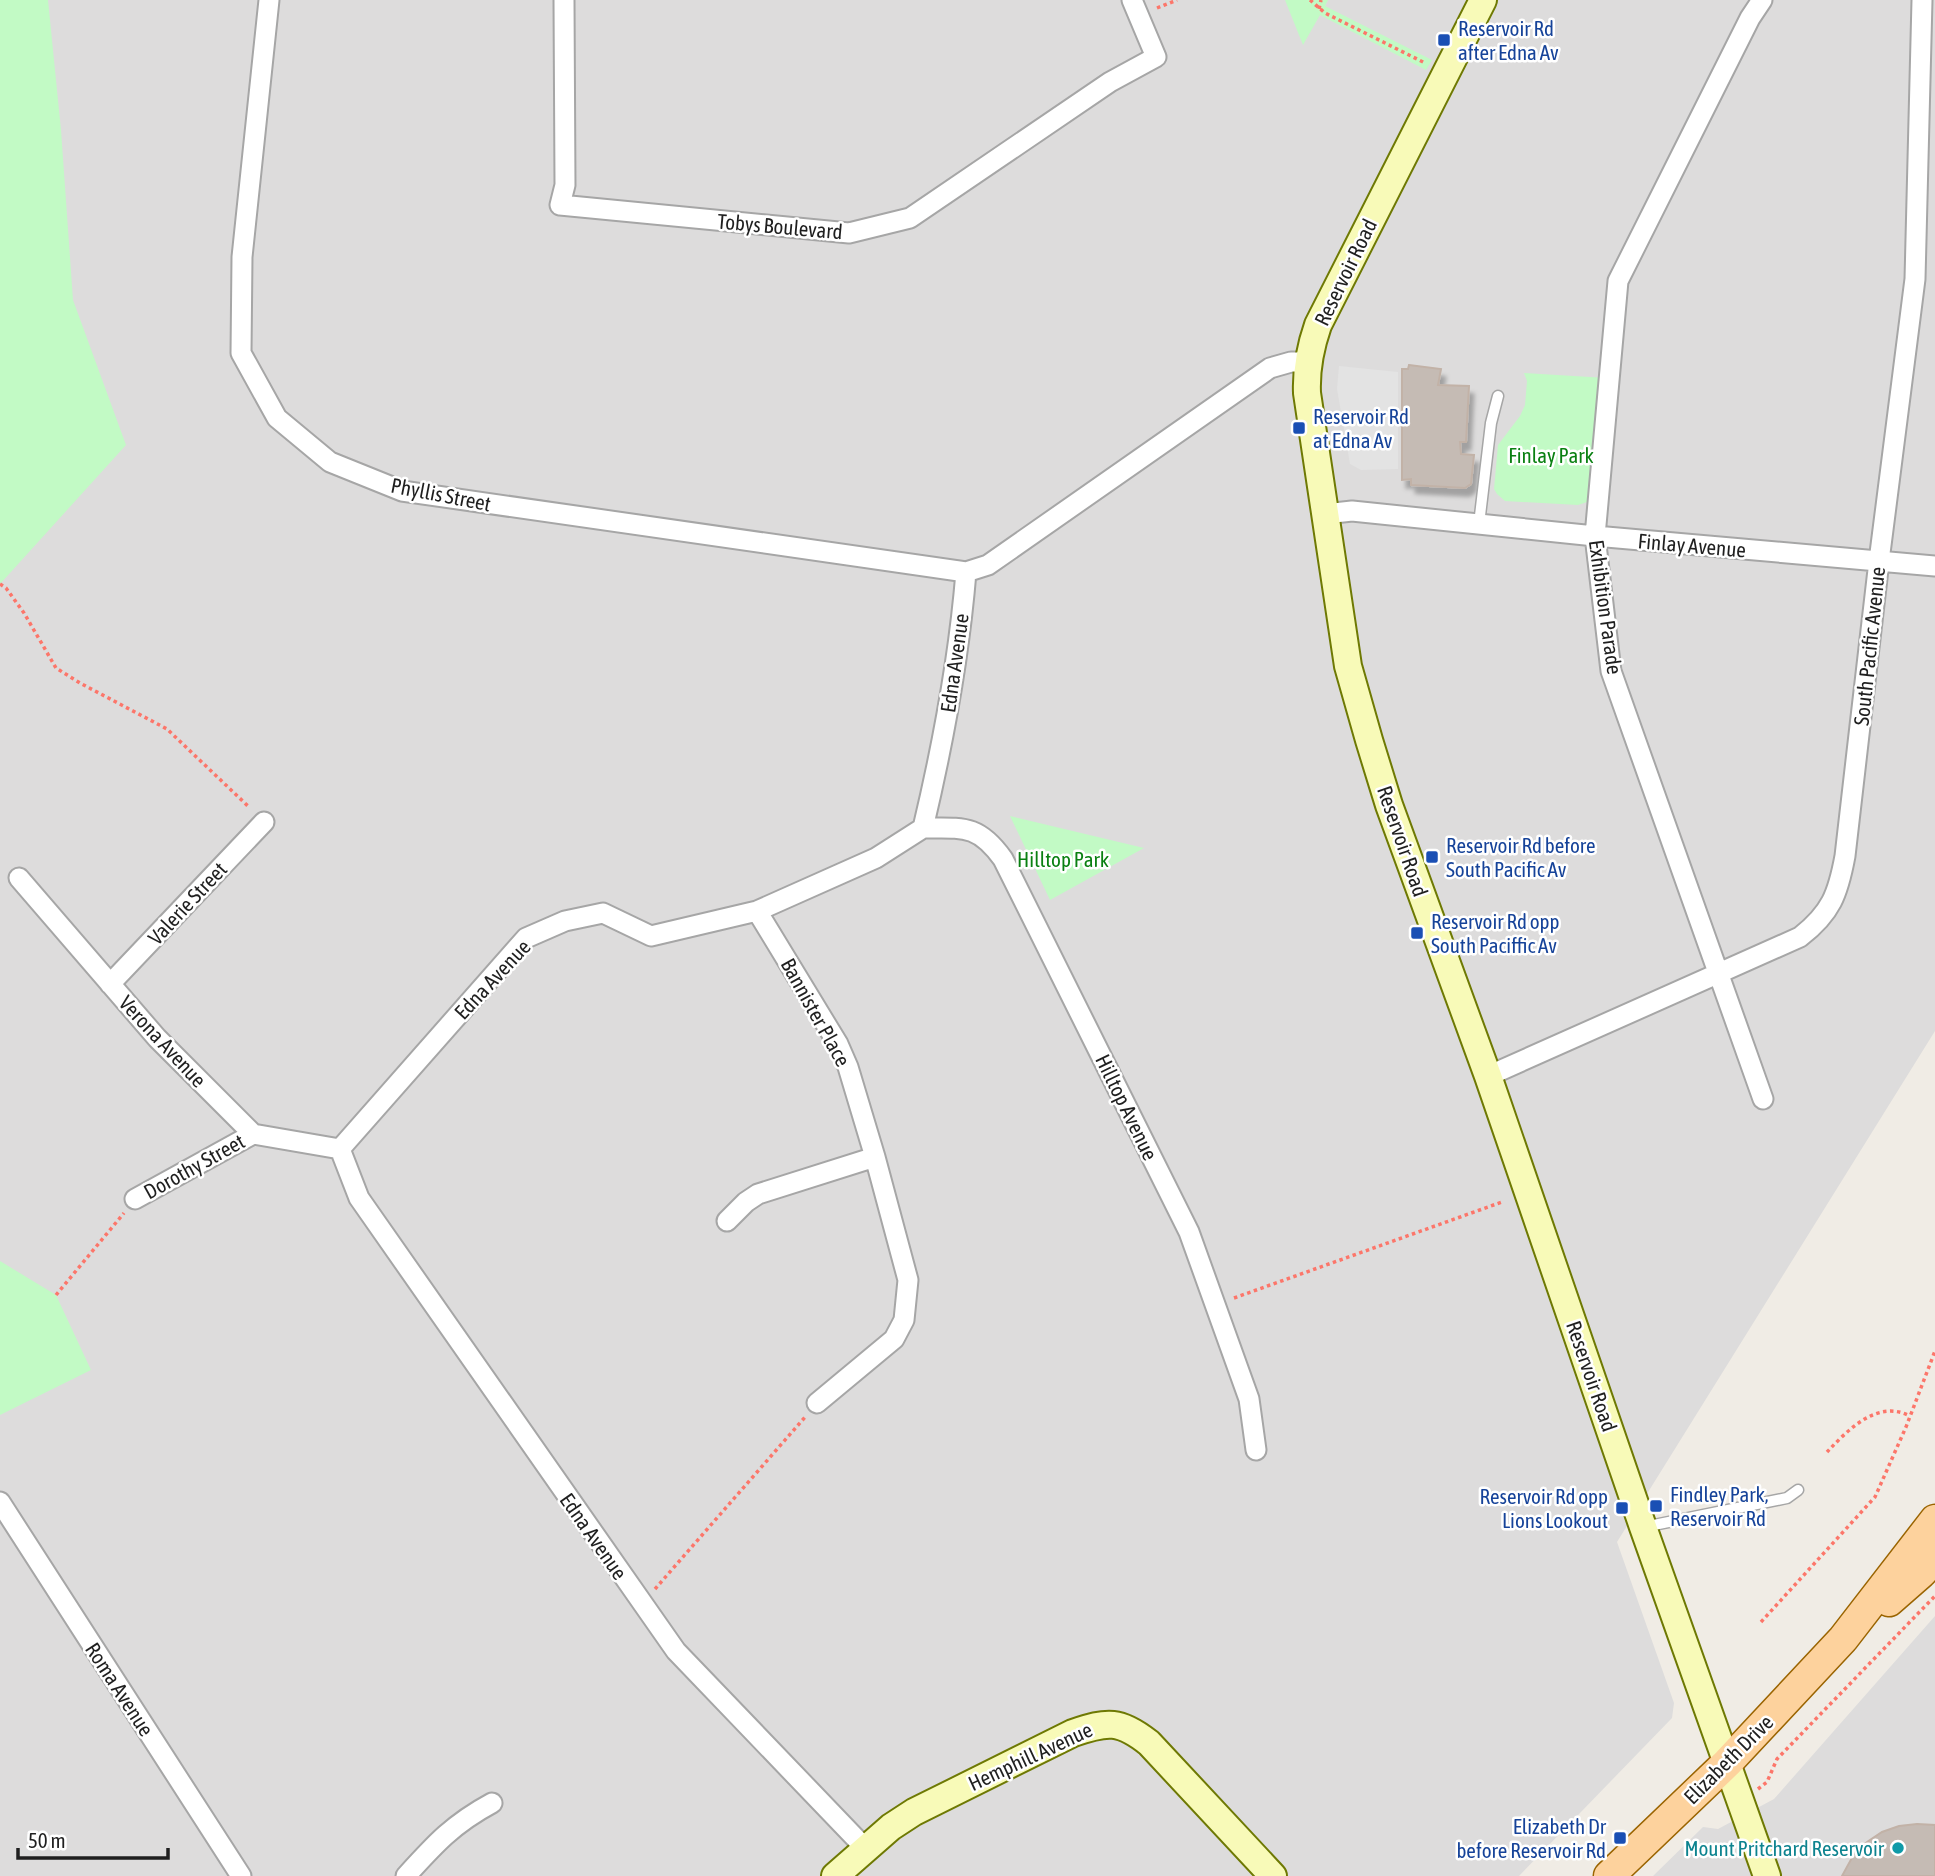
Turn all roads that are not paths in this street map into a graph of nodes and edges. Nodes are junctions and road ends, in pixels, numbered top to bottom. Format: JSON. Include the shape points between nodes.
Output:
{"nodes":[{"id":1,"x":270,"y":0,"type":"edge"},
{"id":2,"x":564,"y":0,"type":"edge"},
{"id":3,"x":1132,"y":0,"type":"edge"},
{"id":4,"x":1483,"y":0,"type":"edge"},
{"id":5,"x":1762,"y":0,"type":"edge"},
{"id":6,"x":1922,"y":0,"type":"edge"},
{"id":7,"x":1308,"y":362,"type":"junction"},
{"id":8,"x":1499,"y":396,"type":"dead end"},
{"id":9,"x":1325,"y":514,"type":"junction"},
{"id":10,"x":1479,"y":524,"type":"junction"},
{"id":11,"x":1595,"y":536,"type":"junction"},
{"id":12,"x":1879,"y":561,"type":"junction"},
{"id":13,"x":1935,"y":566,"type":"edge"},
{"id":14,"x":966,"y":572,"type":"junction"},
{"id":15,"x":264,"y":822,"type":"road end"},
{"id":16,"x":923,"y":828,"type":"junction"},
{"id":17,"x":19,"y":878,"type":"dead end"},
{"id":18,"x":757,"y":911,"type":"junction"},
{"id":19,"x":1720,"y":974,"type":"junction"},
{"id":20,"x":110,"y":984,"type":"junction"},
{"id":21,"x":1488,"y":1076,"type":"junction"},
{"id":22,"x":1763,"y":1099,"type":"dead end"},
{"id":23,"x":253,"y":1134,"type":"junction"},
{"id":24,"x":340,"y":1149,"type":"junction"},
{"id":25,"x":875,"y":1157,"type":"junction"},
{"id":26,"x":135,"y":1199,"type":"road end"},
{"id":27,"x":727,"y":1221,"type":"dead end"},
{"id":28,"x":817,"y":1403,"type":"road end"},
{"id":29,"x":1256,"y":1450,"type":"dead end"},
{"id":30,"x":1798,"y":1490,"type":"dead end"},
{"id":31,"x":0,"y":1502,"type":"edge"},
{"id":32,"x":1935,"y":1520,"type":"edge"},
{"id":33,"x":1643,"y":1527,"type":"junction"},
{"id":34,"x":1935,"y":1558,"type":"edge"},
{"id":35,"x":1843,"y":1639,"type":"junction"},
{"id":36,"x":1727,"y":1763,"type":"junction"},
{"id":37,"x":492,"y":1803,"type":"dead end"},
{"id":38,"x":865,"y":1848,"type":"junction"},
{"id":39,"x":241,"y":1876,"type":"edge"},
{"id":40,"x":406,"y":1876,"type":"edge"},
{"id":41,"x":835,"y":1876,"type":"edge"},
{"id":42,"x":1273,"y":1876,"type":"edge"},
{"id":43,"x":1609,"y":1876,"type":"edge"},
{"id":44,"x":1768,"y":1876,"type":"edge"}],
"edges":[{"from":1,"to":14,"type":"street","name":"Phyllis Street","via":[[242,257],[241,353],[277,418],[330,462],[402,491]]},
{"from":2,"to":3,"type":"street","name":"Tobys Boulevard","via":[[565,186],[560,205],[849,233],[910,218],[1110,82],[1156,57]]},
{"from":4,"to":7,"type":"street","name":"Reservoir Road","via":[[1318,325]]},
{"from":5,"to":11,"type":"street","name":"Exhibition Parade","via":[[1618,281]]},
{"from":6,"to":12,"type":"street","name":"South Pacific Avenue","via":[[1916,279]]},
{"from":7,"to":9,"type":"street","name":"Reservoir Road","via":[[1307,393]]},
{"from":7,"to":14,"type":"street","via":[[1269,368],[988,565]]},
{"from":8,"to":10,"type":"lane","via":[[1491,424]]},
{"from":9,"to":10,"type":"street","name":"Finlay Avenue","via":[[1352,511]]},
{"from":9,"to":21,"type":"street","name":"Reservoir Road","via":[[1348,666],[1369,740]]},
{"from":10,"to":11,"type":"street","name":"Finlay Avenue"},
{"from":11,"to":12,"type":"street","name":"Finlay Avenue"},
{"from":11,"to":19,"type":"street","name":"Exhibition Parade","via":[[1611,671]]},
{"from":12,"to":13,"type":"street","name":"Finlay Avenue"},
{"from":12,"to":19,"type":"street","name":"South Pacific Avenue","via":[[1840,886],[1818,923],[1800,937]]},
{"from":14,"to":16,"type":"street","name":"Edna Avenue","via":[[958,648]]},
{"from":15,"to":20,"type":"street","name":"Valerie Street"},
{"from":16,"to":18,"type":"street","name":"Edna Avenue","via":[[876,858]]},
{"from":16,"to":29,"type":"street","name":"Hilltop Avenue","via":[[981,834],[1003,859],[1189,1232],[1249,1398]]},
{"from":17,"to":20,"type":"street","name":"Verona Avenue"},
{"from":18,"to":24,"type":"street","name":"Edna Avenue","via":[[651,936],[603,913],[565,921],[526,938]]},
{"from":18,"to":25,"type":"street","name":"Bannister Place","via":[[838,1044]]},
{"from":19,"to":21,"type":"street","name":"South Pacific Avenue"},
{"from":19,"to":22,"type":"street","name":"Exhibition Parade"},
{"from":20,"to":23,"type":"street","name":"Verona Avenue"},
{"from":21,"to":33,"type":"street","name":"Reservoir Road"},
{"from":23,"to":24,"type":"street"},
{"from":23,"to":26,"type":"street","name":"Dorothy Street"},
{"from":24,"to":38,"type":"street","name":"Edna Avenue","via":[[359,1198],[676,1651]]},
{"from":25,"to":27,"type":"street","via":[[758,1194]]},
{"from":25,"to":28,"type":"street","name":"Bannister Place","via":[[908,1280],[904,1321],[894,1339]]},
{"from":30,"to":33,"type":"lane","via":[[1787,1498]]},
{"from":31,"to":39,"type":"street","name":"Roma Avenue"},
{"from":32,"to":35,"type":"main road","name":"Elizabeth Drive"},
{"from":33,"to":36,"type":"street","name":"Reservoir Road"},
{"from":34,"to":35,"type":"main road","name":"Elizabeth Drive"},
{"from":35,"to":36,"type":"main road","name":"Elizabeth Drive"},
{"from":36,"to":43,"type":"main road","name":"Elizabeth Drive"},
{"from":36,"to":44,"type":"street","name":"Reservoir Road"},
{"from":37,"to":40,"type":"street","via":[[443,1835]]},
{"from":38,"to":41,"type":"street","name":"Hemphill Avenue"},
{"from":38,"to":42,"type":"street","name":"Hemphill Avenue","via":[[944,1796],[1073,1733],[1117,1724],[1149,1743]]}]}
